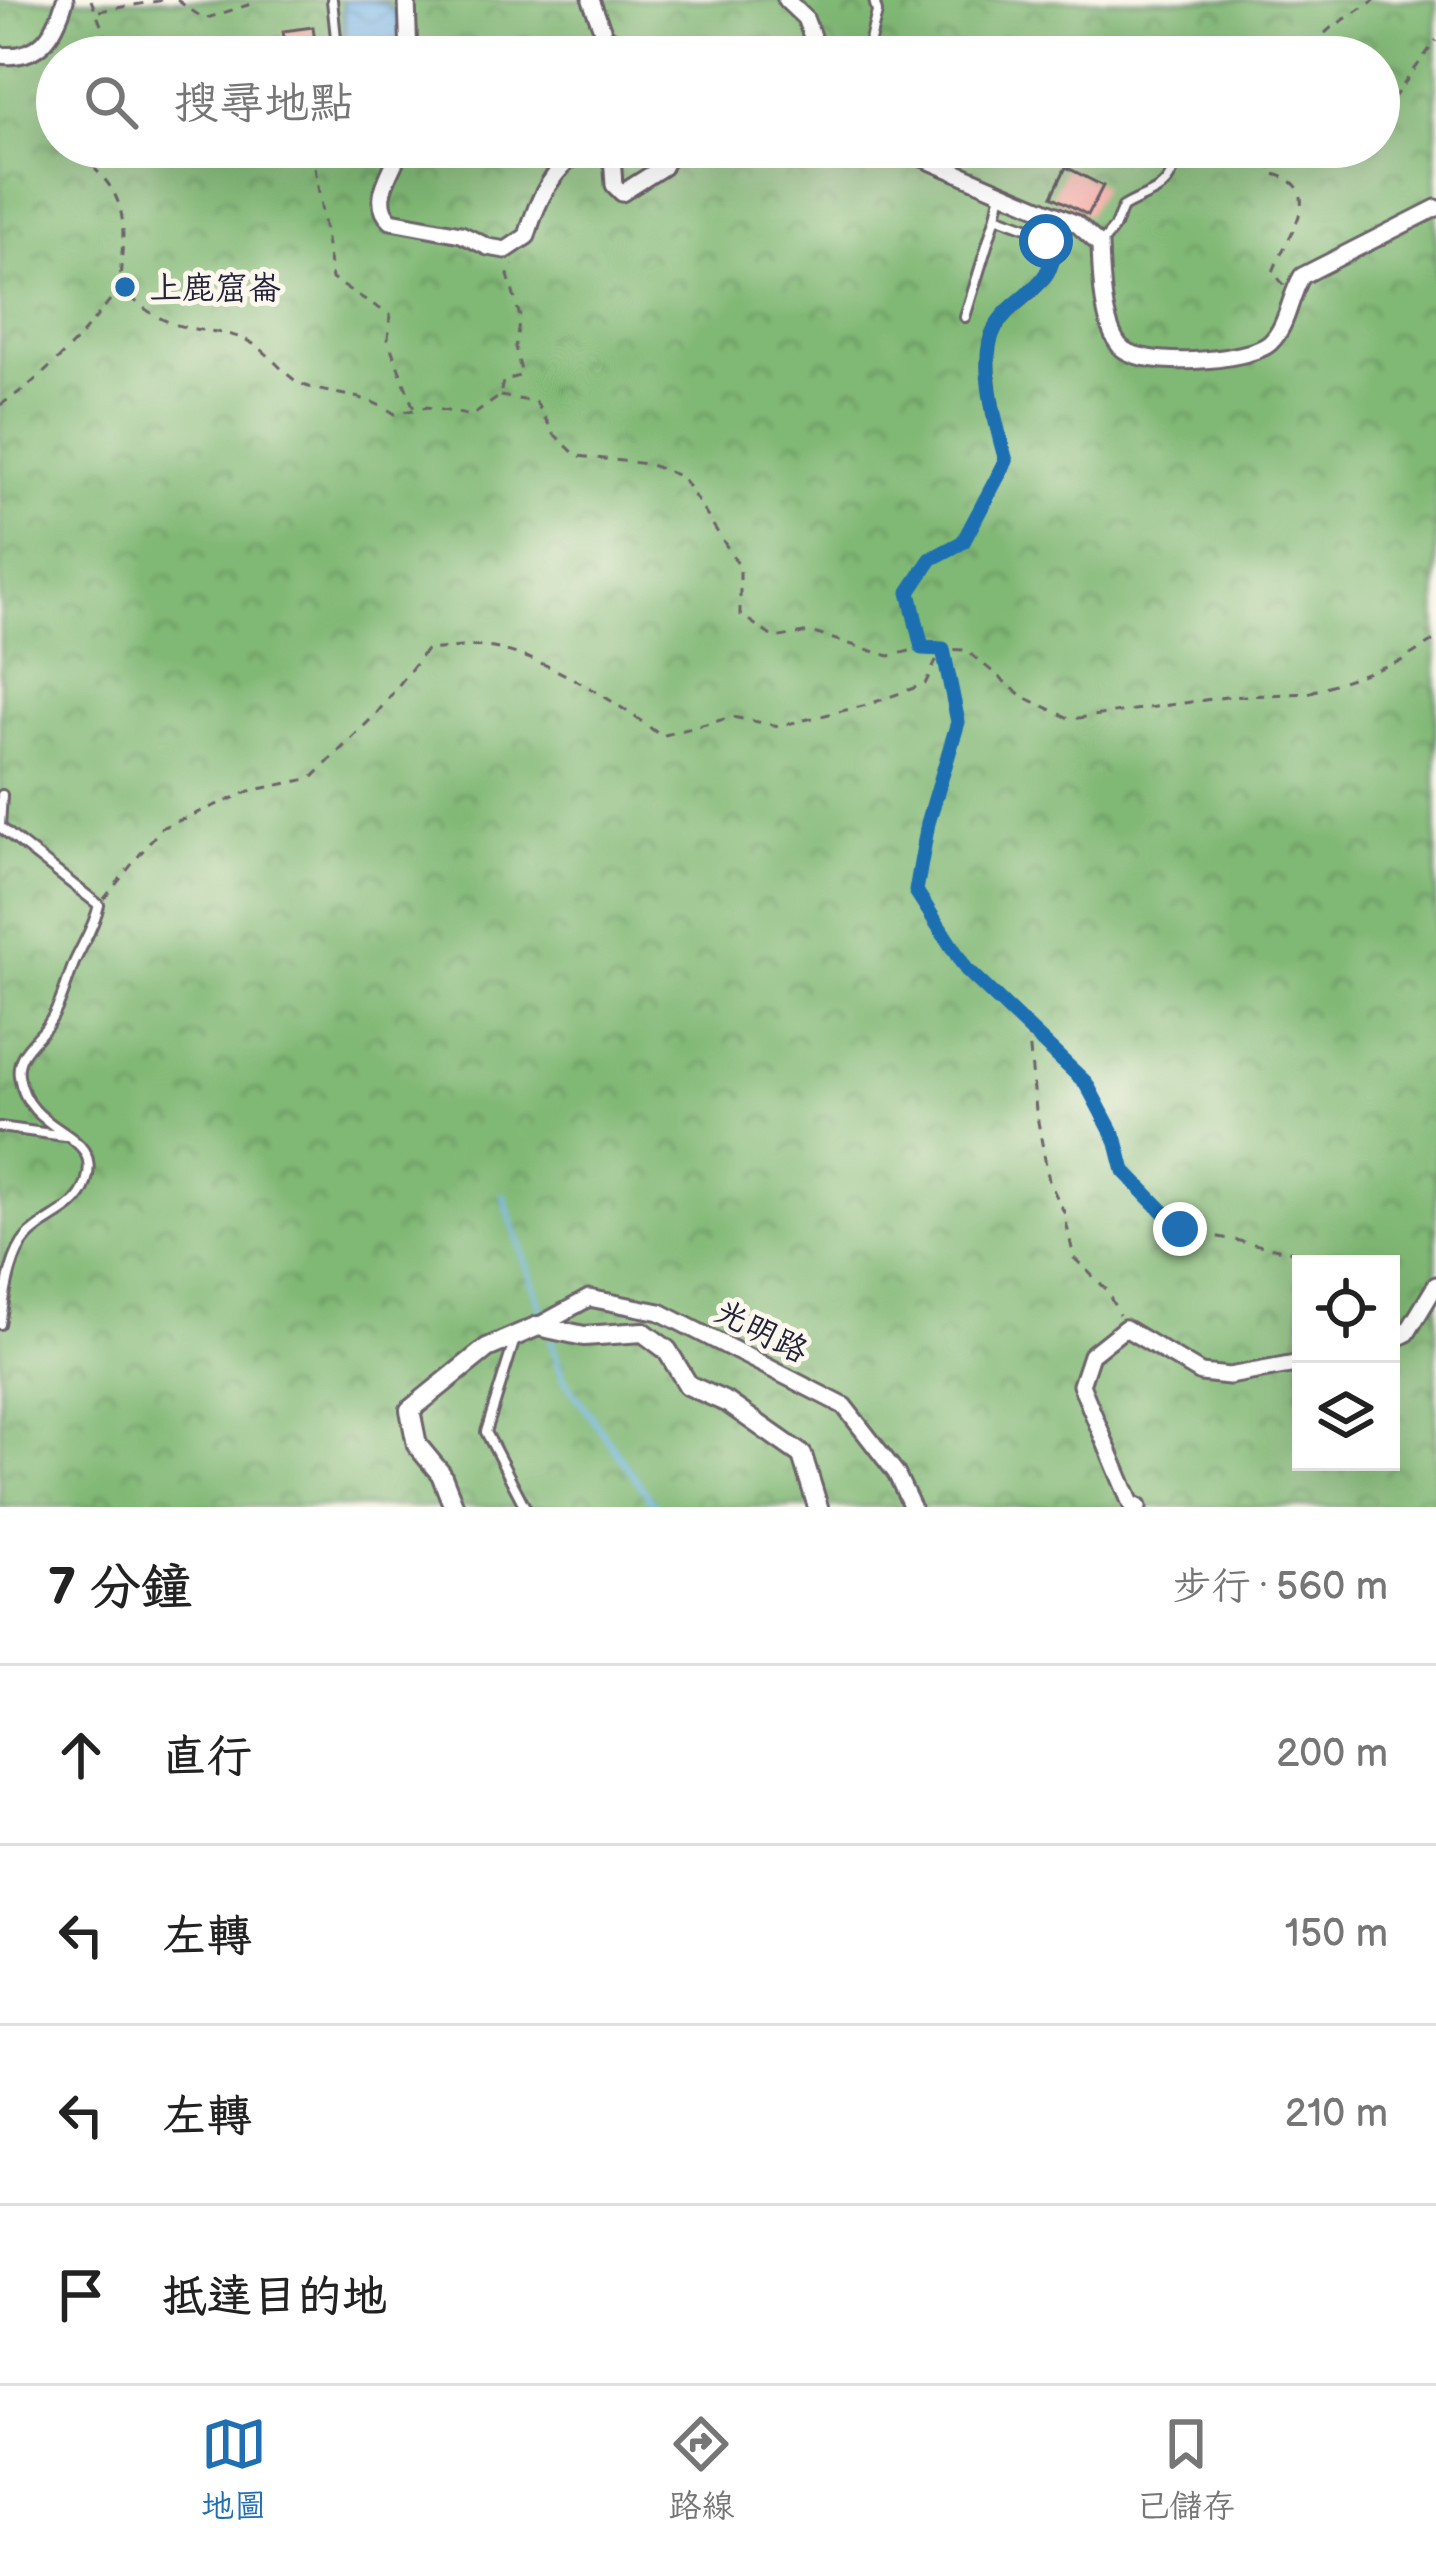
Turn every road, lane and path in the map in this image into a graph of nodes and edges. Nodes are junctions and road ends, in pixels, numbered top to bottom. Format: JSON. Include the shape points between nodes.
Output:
{"nodes":[{"id":1,"x":91,"y":0,"type":"edge"},
{"id":2,"x":164,"y":0,"type":"edge"},
{"id":3,"x":177,"y":0,"type":"edge"},
{"id":4,"x":252,"y":0,"type":"edge"},
{"id":5,"x":332,"y":0,"type":"edge"},
{"id":6,"x":406,"y":0,"type":"edge"},
{"id":7,"x":591,"y":0,"type":"edge"},
{"id":8,"x":786,"y":0,"type":"edge"},
{"id":9,"x":874,"y":0,"type":"edge"},
{"id":10,"x":1375,"y":0,"type":"edge"},
{"id":11,"x":64,"y":1,"type":"edge"},
{"id":12,"x":99,"y":11,"type":"junction"},
{"id":13,"x":105,"y":34,"type":"joint"},
{"id":14,"x":50,"y":36,"type":"edge"},
{"id":15,"x":108,"y":36,"type":"edge"},
{"id":16,"x":336,"y":36,"type":"edge"},
{"id":17,"x":408,"y":36,"type":"edge"},
{"id":18,"x":604,"y":36,"type":"edge"},
{"id":19,"x":812,"y":36,"type":"edge"},
{"id":20,"x":871,"y":36,"type":"edge"},
{"id":21,"x":1322,"y":36,"type":"edge"},
{"id":22,"x":1436,"y":40,"type":"edge"},
{"id":23,"x":36,"y":47,"type":"edge"},
{"id":24,"x":0,"y":55,"type":"edge"},
{"id":25,"x":1400,"y":91,"type":"edge"},
{"id":26,"x":96,"y":168,"type":"edge"},
{"id":27,"x":315,"y":168,"type":"edge"},
{"id":28,"x":392,"y":168,"type":"edge"},
{"id":29,"x":564,"y":168,"type":"edge"},
{"id":30,"x":613,"y":168,"type":"edge"},
{"id":31,"x":661,"y":168,"type":"edge"},
{"id":32,"x":943,"y":168,"type":"edge"},
{"id":33,"x":947,"y":168,"type":"edge"},
{"id":34,"x":1172,"y":168,"type":"edge"},
{"id":35,"x":1271,"y":168,"type":"edge"},
{"id":36,"x":950,"y":171,"type":"junction"},
{"id":37,"x":1001,"y":190,"type":"junction"},
{"id":38,"x":1436,"y":208,"type":"edge"},
{"id":39,"x":996,"y":216,"type":"junction"},
{"id":40,"x":519,"y":242,"type":"junction"},
{"id":41,"x":1100,"y":245,"type":"junction"},
{"id":42,"x":120,"y":287,"type":"junction"},
{"id":43,"x":1291,"y":293,"type":"junction"},
{"id":44,"x":965,"y":317,"type":"dead end"},
{"id":45,"x":500,"y":396,"type":"junction"},
{"id":46,"x":0,"y":405,"type":"edge"},
{"id":47,"x":415,"y":410,"type":"junction"},
{"id":48,"x":993,"y":414,"type":"joint"},
{"id":49,"x":1436,"y":639,"type":"edge"},
{"id":50,"x":922,"y":648,"type":"junction"},
{"id":51,"x":943,"y":649,"type":"junction"},
{"id":52,"x":2,"y":795,"type":"edge"},
{"id":53,"x":0,"y":826,"type":"edge"},
{"id":54,"x":99,"y":905,"type":"junction"},
{"id":55,"x":1028,"y":1027,"type":"junction"},
{"id":56,"x":0,"y":1127,"type":"edge"},
{"id":57,"x":72,"y":1137,"type":"junction"},
{"id":58,"x":1298,"y":1255,"type":"edge"},
{"id":59,"x":1436,"y":1285,"type":"edge"},
{"id":60,"x":0,"y":1324,"type":"edge"},
{"id":61,"x":538,"y":1326,"type":"junction"},
{"id":62,"x":1125,"y":1328,"type":"junction"},
{"id":63,"x":516,"y":1334,"type":"junction"},
{"id":64,"x":1400,"y":1337,"type":"edge"},
{"id":65,"x":1292,"y":1365,"type":"edge"},
{"id":66,"x":454,"y":1507,"type":"edge"},
{"id":67,"x":525,"y":1507,"type":"edge"},
{"id":68,"x":818,"y":1507,"type":"edge"},
{"id":69,"x":912,"y":1507,"type":"edge"},
{"id":70,"x":1138,"y":1507,"type":"edge"}],
"edges":[{"from":1,"to":12,"type":"path"},
{"from":2,"to":12,"type":"path"},
{"from":3,"to":4,"type":"path","via":[[204,19]]},
{"from":5,"to":16,"type":"lane"},
{"from":6,"to":17,"type":"street"},
{"from":7,"to":18,"type":"street"},
{"from":8,"to":19,"type":"street"},
{"from":9,"to":20,"type":"lane"},
{"from":10,"to":21,"type":"path"},
{"from":11,"to":14,"type":"street"},
{"from":12,"to":13,"type":"path"},
{"from":13,"to":15,"type":"path"},
{"from":22,"to":25,"type":"path"},
{"from":23,"to":24,"type":"street"},
{"from":26,"to":42,"type":"path","via":[[115,189],[125,222]]},
{"from":27,"to":47,"type":"path","via":[[332,279],[390,315],[388,340]]},
{"from":28,"to":40,"type":"street","via":[[381,206],[391,221],[506,250]]},
{"from":29,"to":40,"type":"street"},
{"from":30,"to":31,"type":"street","via":[[622,193]]},
{"from":32,"to":36,"type":"street"},
{"from":33,"to":36,"type":"lane"},
{"from":34,"to":41,"type":"lane","via":[[1165,186],[1123,207]]},
{"from":35,"to":43,"type":"path","via":[[1300,191],[1301,219],[1273,272]]},
{"from":36,"to":37,"type":"street"},
{"from":37,"to":39,"type":"lane"},
{"from":37,"to":41,"type":"street","via":[[1077,224]]},
{"from":38,"to":43,"type":"street","via":[[1302,276]]},
{"from":39,"to":44,"type":"lane"},
{"from":39,"to":48,"type":"lane","via":[[1037,231],[1054,254],[1047,275],[993,330]]},
{"from":40,"to":45,"type":"path","via":[[508,275],[520,317],[515,347],[522,375],[502,382]]},
{"from":41,"to":43,"type":"street","via":[[1114,336],[1130,355],[1248,354],[1281,328]]},
{"from":42,"to":46,"type":"path","via":[[81,339]]},
{"from":42,"to":47,"type":"path","via":[[178,326],[255,345],[304,385],[374,400],[395,414]]},
{"from":45,"to":47,"type":"path","via":[[472,416]]},
{"from":45,"to":50,"type":"path","via":[[536,402],[577,456],[648,464],[682,477],[740,567],[740,614],[774,638],[810,632],[890,656]]},
{"from":48,"to":50,"type":"path","via":[[1006,461],[963,542],[931,559],[909,592]]},
{"from":49,"to":51,"type":"path","via":[[1401,661],[1308,692],[1071,719],[1022,696],[966,650]]},
{"from":50,"to":51,"type":"path"},
{"from":51,"to":54,"type":"path","via":[[926,684],[867,704],[779,726],[732,717],[661,736],[551,669],[492,647],[427,650],[312,778],[250,791],[161,828]]},
{"from":51,"to":55,"type":"path","via":[[958,722],[916,891],[966,969]]},
{"from":52,"to":53,"type":"lane"},
{"from":53,"to":54,"type":"lane"},
{"from":54,"to":57,"type":"lane","via":[[60,1003],[18,1068],[34,1111]]},
{"from":55,"to":58,"type":"path","via":[[1086,1083],[1124,1171],[1180,1229]]},
{"from":55,"to":62,"type":"path","via":[[1049,1181],[1074,1258],[1106,1288]]},
{"from":56,"to":57,"type":"lane"},
{"from":57,"to":60,"type":"lane","via":[[90,1159],[86,1186],[70,1208],[25,1238]]},
{"from":59,"to":64,"type":"street"},
{"from":61,"to":63,"type":"street"},
{"from":61,"to":68,"type":"street","via":[[584,1336],[643,1332],[667,1350],[688,1385],[802,1456]]},
{"from":61,"to":69,"type":"street","name":"光明路","via":[[589,1298],[659,1312],[844,1406]]},
{"from":62,"to":65,"type":"street","via":[[1201,1373]]},
{"from":62,"to":70,"type":"street","via":[[1091,1355],[1081,1385]]},
{"from":63,"to":66,"type":"street","via":[[410,1410],[417,1444]]},
{"from":63,"to":67,"type":"lane","via":[[486,1432]]}]}
